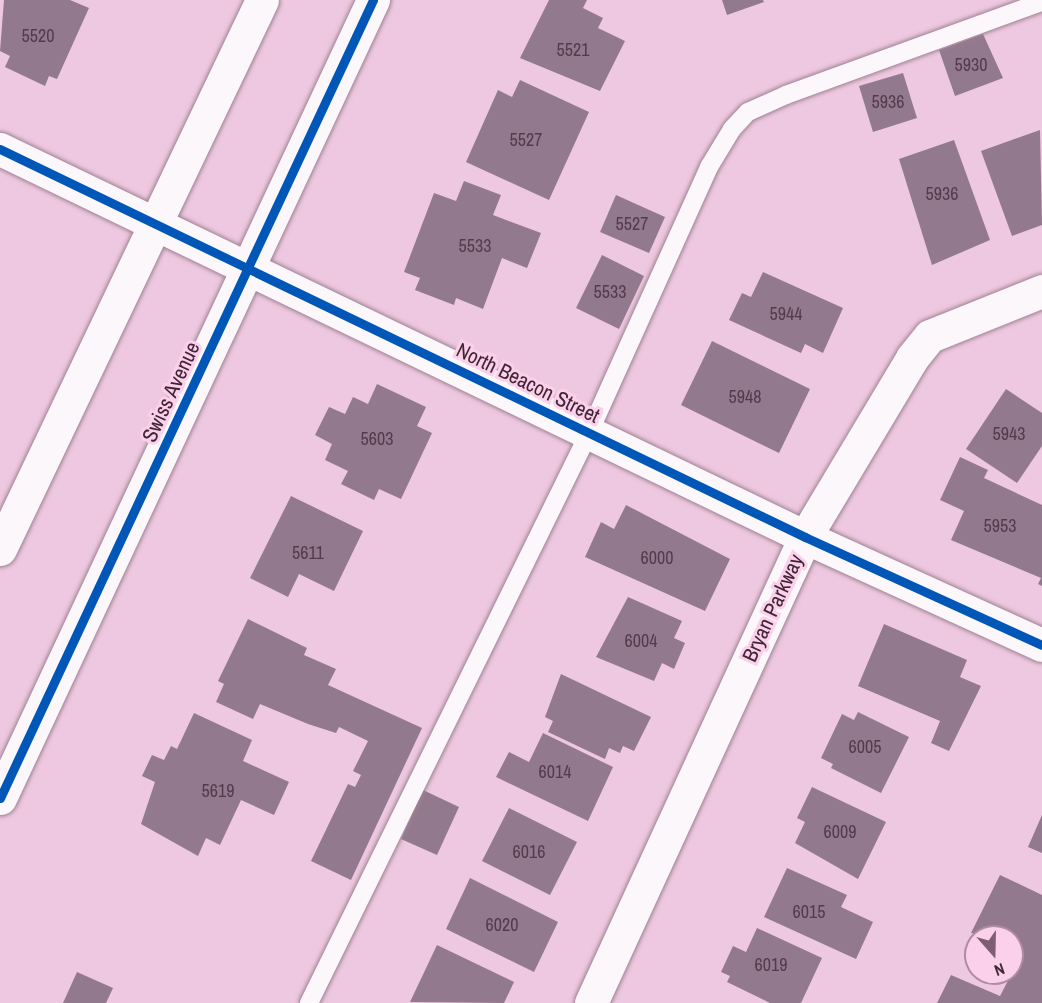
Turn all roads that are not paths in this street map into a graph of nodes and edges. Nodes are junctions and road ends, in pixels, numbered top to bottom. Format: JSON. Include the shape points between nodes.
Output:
{"nodes":[{"id":1,"x":262,"y":0,"type":"edge"},
{"id":2,"x":373,"y":0,"type":"edge"},
{"id":3,"x":1042,"y":2,"type":"edge"},
{"id":4,"x":0,"y":150,"type":"edge"},
{"id":5,"x":153,"y":223,"type":"junction"},
{"id":6,"x":248,"y":269,"type":"junction"},
{"id":7,"x":1042,"y":291,"type":"edge"},
{"id":8,"x":589,"y":433,"type":"junction"},
{"id":9,"x":805,"y":537,"type":"junction"},
{"id":10,"x":0,"y":549,"type":"edge"},
{"id":11,"x":1042,"y":645,"type":"edge"},
{"id":12,"x":4,"y":781,"type":"edge"},
{"id":13,"x":309,"y":1003,"type":"edge"},
{"id":14,"x":591,"y":1003,"type":"edge"}],
"edges":[{"from":1,"to":5,"type":"street"},
{"from":2,"to":6,"type":"street","name":"Swiss Avenue"},
{"from":3,"to":8,"type":"lane","via":[[748,112],[732,129],[709,167]]},
{"from":4,"to":5,"type":"street","name":"North Beacon Street"},
{"from":5,"to":6,"type":"street","name":"North Beacon Street"},
{"from":5,"to":10,"type":"street"},
{"from":6,"to":8,"type":"street","name":"North Beacon Street"},
{"from":6,"to":12,"type":"street","name":"Swiss Avenue"},
{"from":7,"to":9,"type":"street","name":"Bryan Parkway","via":[[930,336]]},
{"from":8,"to":9,"type":"street","name":"North Beacon Street"},
{"from":8,"to":13,"type":"lane"},
{"from":9,"to":11,"type":"street","name":"North Beacon Street"},
{"from":9,"to":14,"type":"street","name":"Bryan Parkway"}]}
